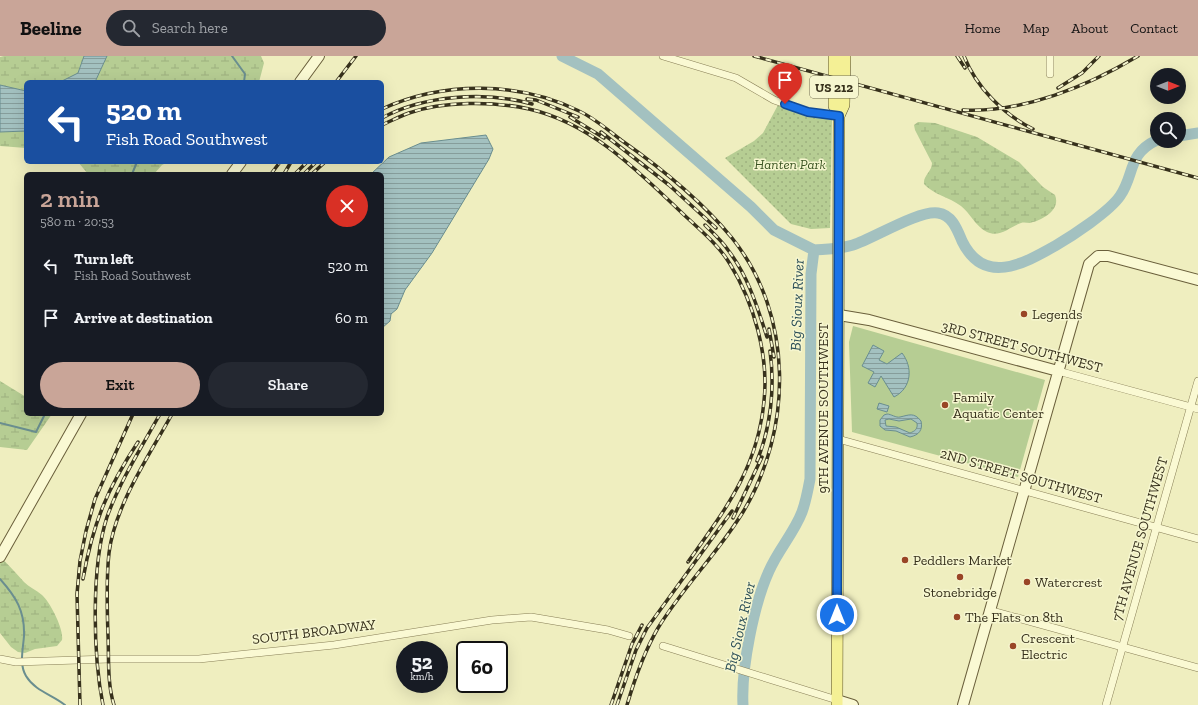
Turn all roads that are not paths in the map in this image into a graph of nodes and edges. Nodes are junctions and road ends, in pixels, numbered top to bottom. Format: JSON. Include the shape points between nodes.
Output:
{"nodes":[{"id":1,"x":319,"y":56,"type":"edge"},
{"id":2,"x":662,"y":56,"type":"edge"},
{"id":3,"x":834,"y":56,"type":"edge"},
{"id":4,"x":844,"y":56,"type":"edge"},
{"id":5,"x":1050,"y":56,"type":"edge"},
{"id":6,"x":1050,"y":74,"type":"dead end"},
{"id":7,"x":301,"y":80,"type":"edge"},
{"id":8,"x":839,"y":116,"type":"junction"},
{"id":9,"x":1198,"y":280,"type":"edge"},
{"id":10,"x":839,"y":315,"type":"junction"},
{"id":11,"x":1058,"y":371,"type":"junction"},
{"id":12,"x":1198,"y":381,"type":"edge"},
{"id":13,"x":1194,"y":408,"type":"edge"},
{"id":14,"x":80,"y":416,"type":"edge"},
{"id":15,"x":838,"y":439,"type":"junction"},
{"id":16,"x":1024,"y":490,"type":"junction"},
{"id":17,"x":1156,"y":528,"type":"junction"},
{"id":18,"x":1198,"y":539,"type":"edge"},
{"id":19,"x":0,"y":557,"type":"edge"},
{"id":20,"x":989,"y":610,"type":"junction"},
{"id":21,"x":629,"y":636,"type":"dead end"},
{"id":22,"x":662,"y":646,"type":"dead end"},
{"id":23,"x":1123,"y":648,"type":"junction"},
{"id":24,"x":0,"y":658,"type":"edge"},
{"id":25,"x":1198,"y":668,"type":"edge"},
{"id":26,"x":837,"y":703,"type":"edge"},
{"id":27,"x":853,"y":705,"type":"edge"},
{"id":28,"x":963,"y":705,"type":"edge"},
{"id":29,"x":1106,"y":705,"type":"edge"}],
"edges":[{"from":1,"to":7,"type":"street"},
{"from":2,"to":8,"type":"street","via":[[736,78],[767,97],[808,112]]},
{"from":3,"to":8,"type":"main road","name":"9TH AVENUE SOUTHWEST","number":"US 212","via":[[834,106]]},
{"from":4,"to":8,"type":"main road","name":"9TH AVENUE SOUTHWEST","number":"US 212","via":[[844,105]]},
{"from":5,"to":6,"type":"street"},
{"from":8,"to":10,"type":"main road","name":"9TH AVENUE SOUTHWEST","number":"US 212"},
{"from":9,"to":11,"type":"street","via":[[1112,256],[1098,256],[1087,267]]},
{"from":10,"to":11,"type":"street","name":"3RD STREET SOUTHWEST","via":[[869,320]]},
{"from":10,"to":15,"type":"main road","name":"9TH AVENUE SOUTHWEST","number":"US 212"},
{"from":11,"to":13,"type":"street","name":"3RD STREET SOUTHWEST"},
{"from":11,"to":16,"type":"street"},
{"from":12,"to":13,"type":"street","name":"7TH AVENUE SOUTHWEST"},
{"from":13,"to":17,"type":"street","name":"7TH AVENUE SOUTHWEST"},
{"from":14,"to":19,"type":"street"},
{"from":15,"to":16,"type":"street","name":"2ND STREET SOUTHWEST"},
{"from":15,"to":26,"type":"main road","name":"9TH AVENUE SOUTHWEST","number":"US 212"},
{"from":16,"to":17,"type":"street","name":"2ND STREET SOUTHWEST"},
{"from":16,"to":20,"type":"street"},
{"from":17,"to":18,"type":"street","name":"2ND STREET SOUTHWEST"},
{"from":17,"to":23,"type":"street","name":"7TH AVENUE SOUTHWEST"},
{"from":20,"to":23,"type":"street"},
{"from":20,"to":28,"type":"street"},
{"from":21,"to":24,"type":"street","name":"SOUTH BROADWAY","via":[[531,617],[492,620],[334,645],[199,659],[16,662]]},
{"from":22,"to":26,"type":"street"},
{"from":23,"to":25,"type":"street"},
{"from":23,"to":29,"type":"street","name":"7TH AVENUE SOUTHWEST"},
{"from":26,"to":27,"type":"street"}]}
